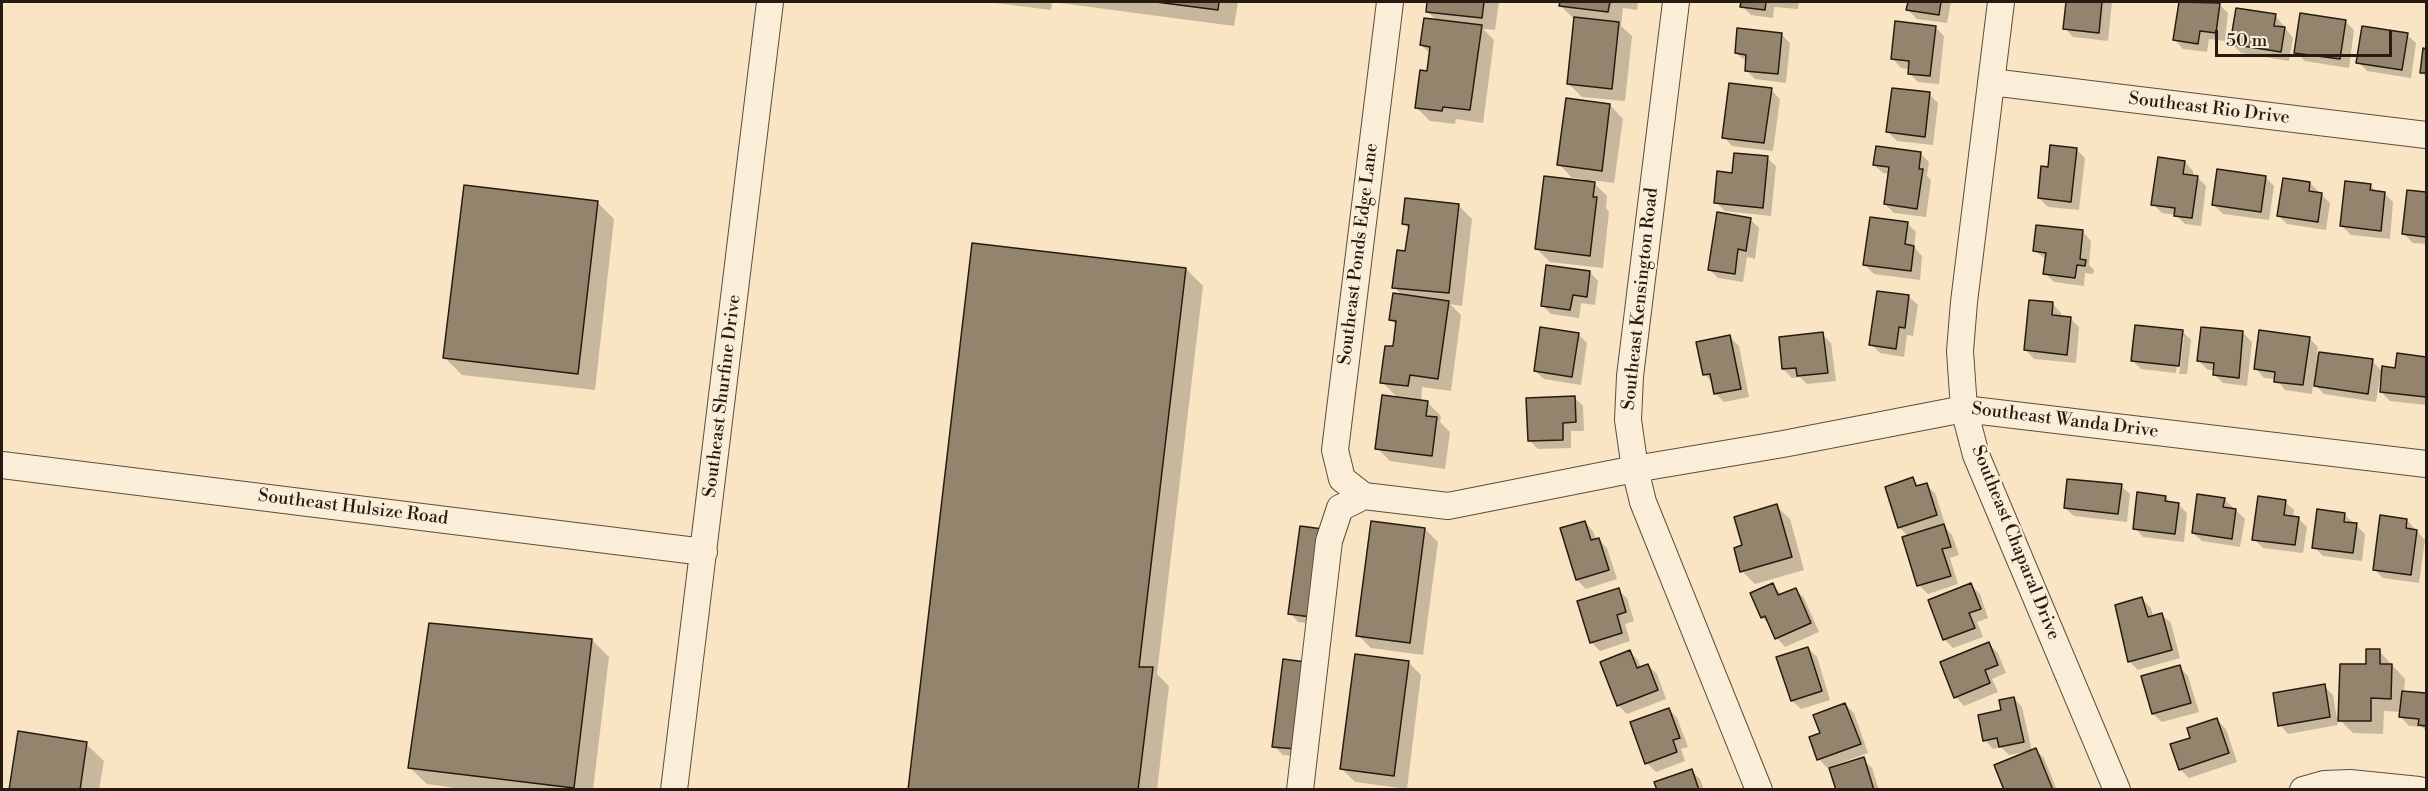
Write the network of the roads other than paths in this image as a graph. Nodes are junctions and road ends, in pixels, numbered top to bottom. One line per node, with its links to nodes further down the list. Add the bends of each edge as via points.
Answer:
1 (770, 2): 12 (street, Southeast Shurfine Drive)
2 (1390, 2): 11 (street, Southeast Ponds Edge Lane, via 1335,450 1342,478)
3 (1676, 2): 10 (street, Southeast Kensington Road, via 1630,376 1628,420)
4 (2001, 2): 5 (street, Southeast Chaparal Drive)
5 (1991, 82): 6 (street, Southeast Rio Drive); 7 (street, Southeast Chaparal Drive, via 1964,302 1960,351)
6 (2427, 135)
7 (1964, 409): 8 (street, Southeast Wanda Drive); 10 (street, Southeast Wanda Drive); 16 (street, Southeast Chaparal Drive, via 1976,455)
8 (2427, 464)
9 (2, 465): 12 (street, Southeast Hulsize Road)
10 (1635, 469): 11 (street, via 1448,506); 15 (street, Southeast Kensington Road, via 1643,502)
11 (1364, 496): 14 (street, via 1340,508 1329,541)
12 (704, 552): 13 (street, Southeast Shurfine Drive)
13 (674, 789)
14 (1300, 789)
15 (1759, 789)
16 (2117, 789)
17 (2303, 789): 18 (street, via 2350,783)
18 (2419, 789)

